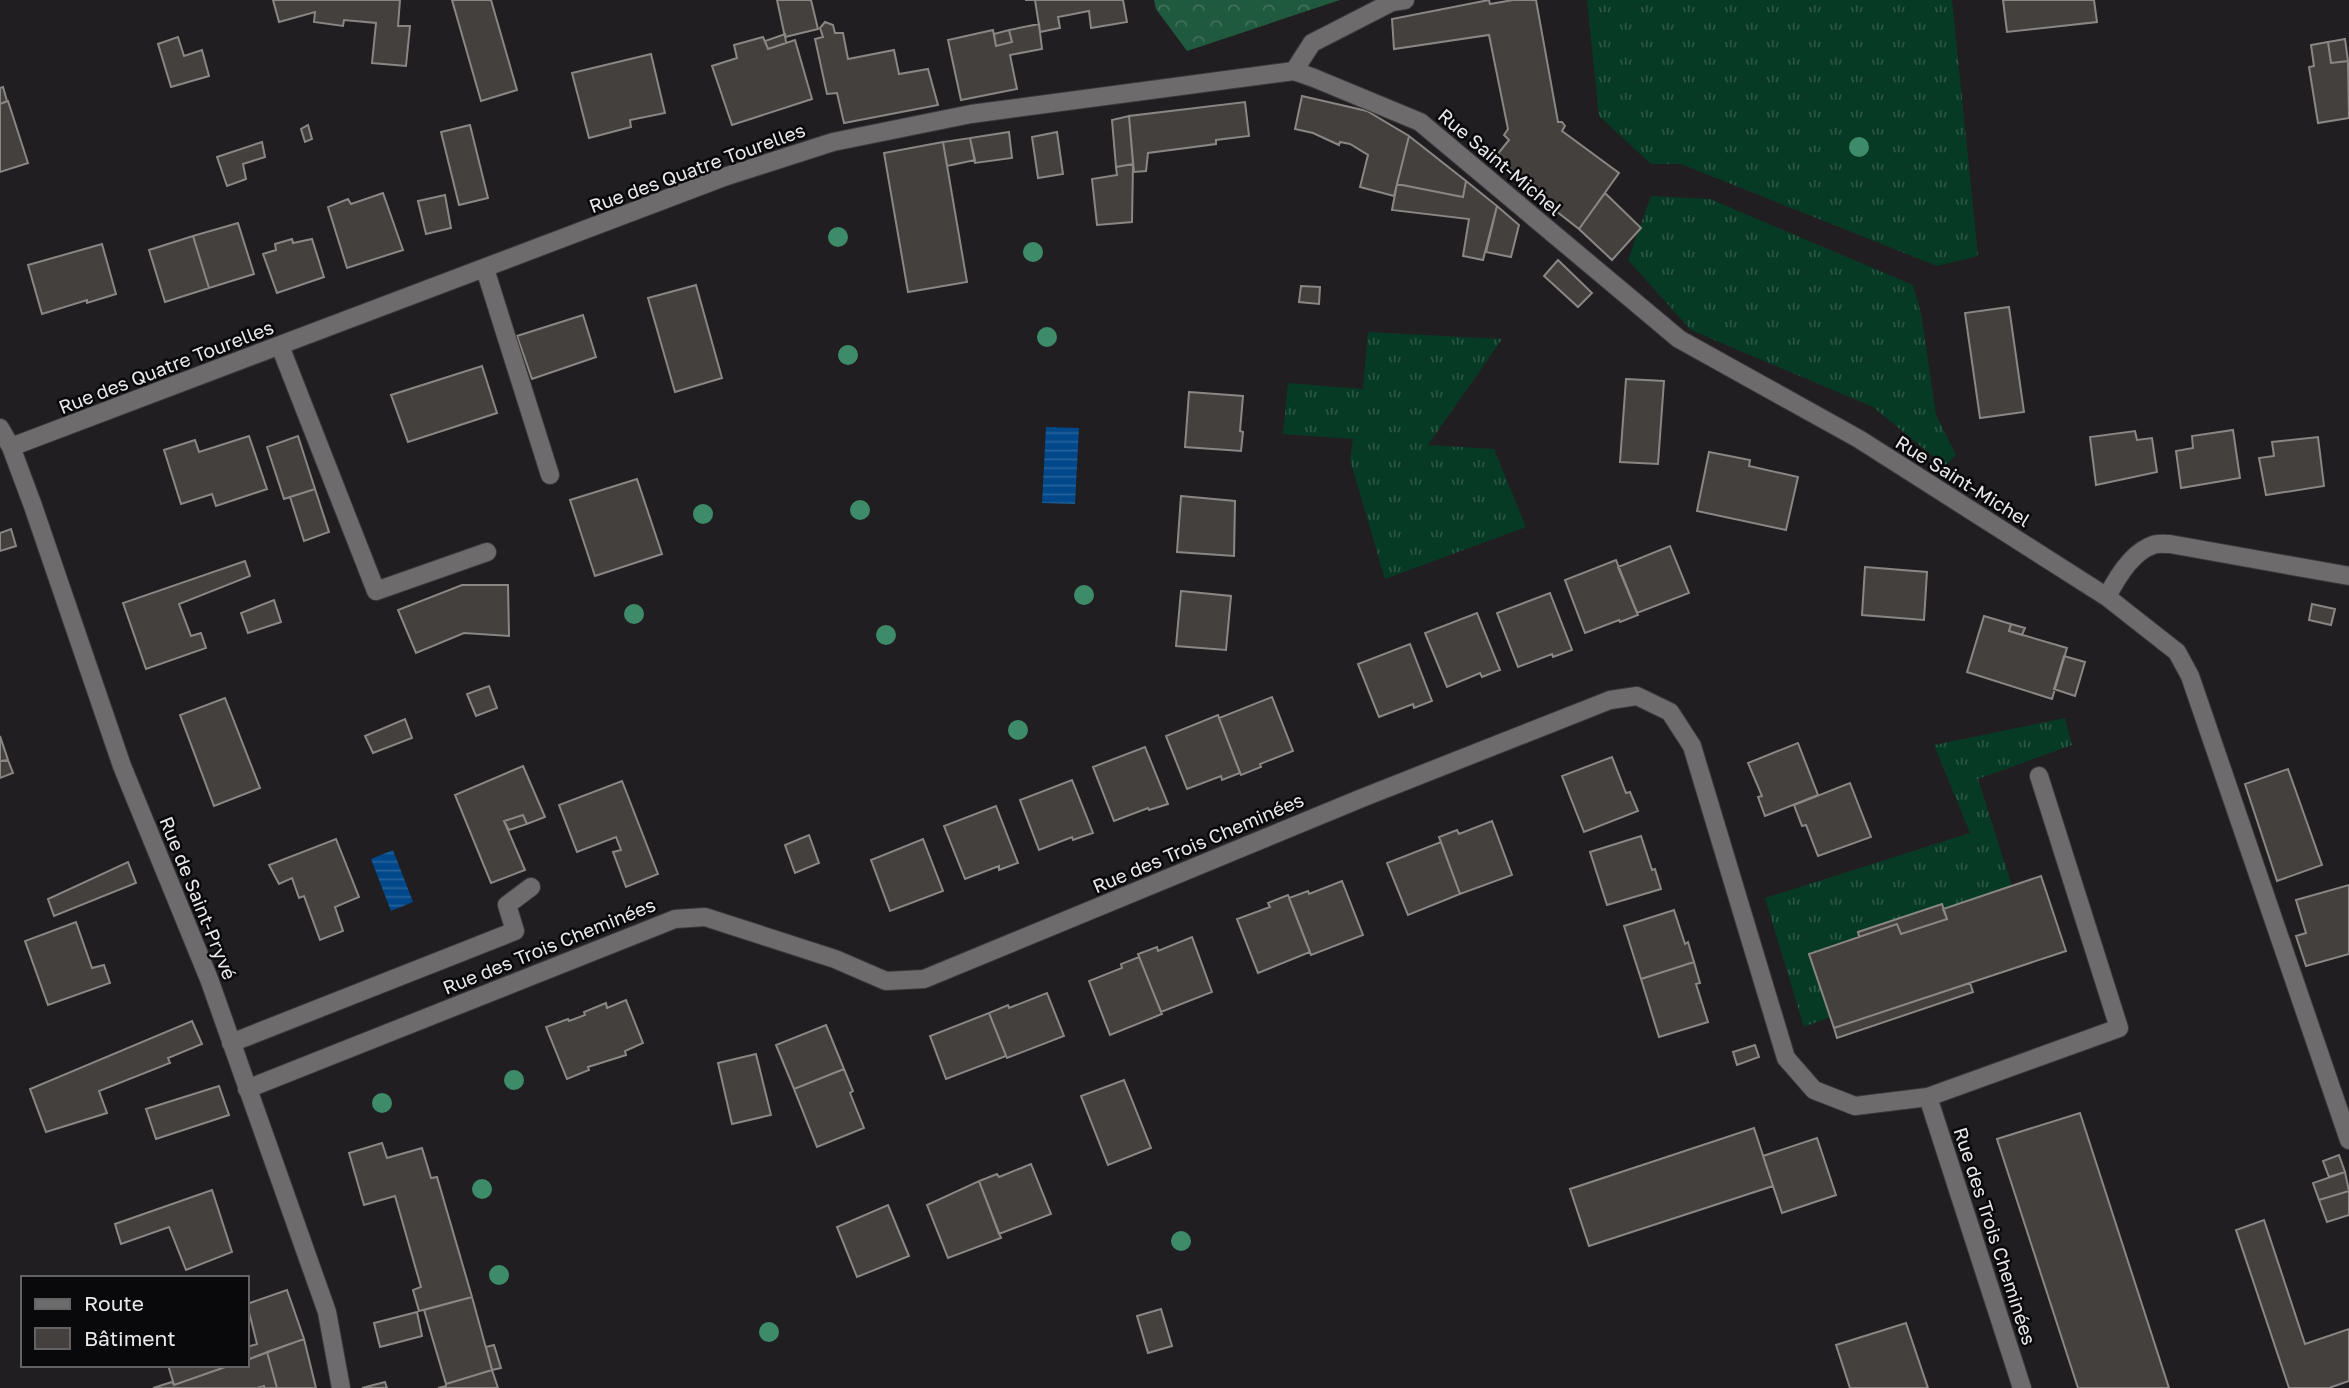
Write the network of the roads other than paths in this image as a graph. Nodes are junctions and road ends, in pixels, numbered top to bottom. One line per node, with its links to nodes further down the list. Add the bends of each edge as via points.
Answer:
1 (1405, 0): 2 (street, via 1392,2 1312,43)
2 (1294, 71): 3 (street, Rue des Quatre Tourelles, via 971,114 833,142 724,177); 10 (street, Rue Saint-Michel, via 1420,122 1679,340 1859,439)
3 (485, 269): 4 (street, Rue des Quatre Tourelles); 7 (street)
4 (280, 346): 6 (street, Rue des Quatre Tourelles); 8 (street, via 376,592)
5 (0, 428): 6 (street, Rue de Saint-Pryvé)
6 (11, 447): 13 (street, Rue de Saint-Pryvé, via 122,766)
7 (550, 475)
8 (487, 552)
9 (2349, 576): 10 (street, via 2154,544 2116,578)
10 (2107, 597): 16 (street, Rue Saint-Michel, via 2177,652 2190,676)
11 (2039, 776): 15 (street, Rue des Trois Cheminées, via 2119,1028)
12 (531, 887): 13 (street, via 507,905 514,931)
13 (231, 1042): 14 (street, Rue de Saint-Pryvé)
14 (247, 1088): 15 (street, Rue des Trois Cheminées, via 675,919 705,917 835,959 886,981 924,979 1399,783 1611,700 1637,696 1670,712 1692,746 1786,1058 1814,1090 1855,1106); 17 (street, Rue de Saint-Pryvé, via 327,1312)
15 (1928, 1097): 18 (street, Rue des Trois Cheminées)
16 (2349, 1140)
17 (341, 1388)
18 (2022, 1388)

